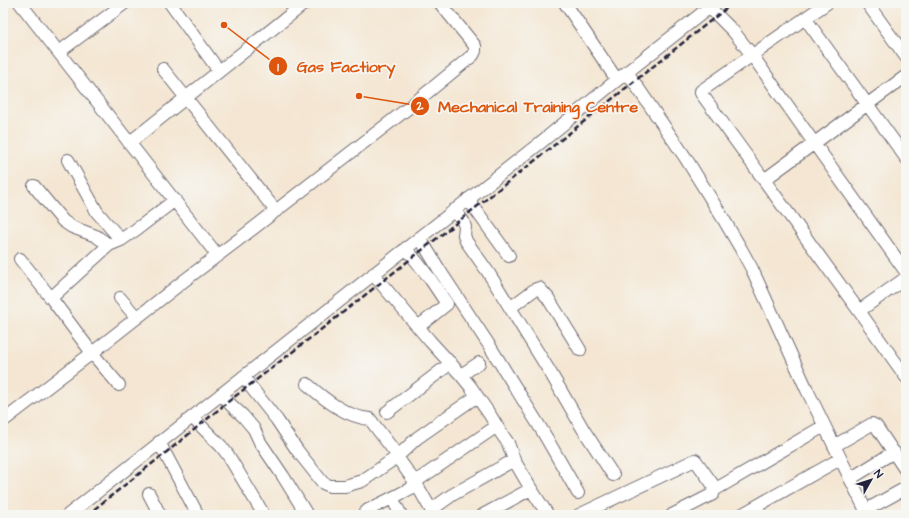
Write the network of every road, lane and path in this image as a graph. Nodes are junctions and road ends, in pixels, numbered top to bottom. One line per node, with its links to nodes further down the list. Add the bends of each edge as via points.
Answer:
1 (20, 3): 11 (street)
2 (126, 3): 11 (street)
3 (170, 3): 15 (street)
4 (305, 3): 15 (street)
5 (440, 3): 29 (street, via 475,46 474,55)
6 (565, 3): 16 (street)
7 (827, 3): 10 (street)
8 (867, 3): 13 (street)
9 (712, 5): 12 (street); 16 (street)
10 (805, 18): 12 (street); 19 (street)
11 (59, 52): 20 (street)
12 (752, 55): 21 (street); 24 (street, via 701,93)
13 (906, 57)
14 (163, 69): 18 (street)
15 (219, 71): 18 (street)
16 (622, 76): 26 (street); 63 (street, via 685,157 732,232 752,269)
17 (906, 76): 19 (street)
18 (186, 98): 20 (street); 29 (street)
19 (867, 104): 21 (street); 22 (street)
20 (129, 143): 27 (street)
21 (814, 143): 24 (street); 37 (street)
22 (906, 158)
23 (68, 160): 31 (street, via 97,212)
24 (764, 180): 45 (street)
25 (34, 186): 32 (street, via 63,221)
26 (468, 199): 28 (street); 35 (street)
27 (175, 200): 31 (street); 34 (street)
28 (454, 210): 30 (street); 44 (street, via 463,221 466,241)
29 (276, 211): 34 (street)
30 (419, 238): 33 (street); 40 (street)
31 (121, 240): 32 (street)
32 (109, 245): 41 (street)
33 (406, 248): 38 (street); 43 (street)
34 (218, 256): 46 (street)
35 (509, 256)
36 (20, 259): 41 (street)
37 (906, 272)
38 (373, 274): 47 (street); 53 (street)
39 (906, 278): 45 (street)
40 (457, 297): 43 (street); 77 (street, via 489,345)
41 (51, 298): 49 (street)
42 (120, 298): 46 (street)
43 (447, 304): 47 (street)
44 (510, 308): 48 (street, via 539,288); 71 (street)
45 (859, 311): 54 (street)
46 (136, 318): 49 (street)
47 (418, 327): 51 (street)
48 (580, 350)
49 (92, 353): 56 (street); 61 (street)
50 (479, 363): 52 (street)
51 (451, 364): 52 (street); 59 (street)
52 (461, 375): 58 (street)
53 (244, 376): 57 (street); 67 (street, via 323,483 330,486 345,486 362,481)
54 (906, 377)
55 (307, 384): 67 (street, via 330,403 364,419 370,419)
56 (119, 385)
57 (221, 394): 60 (street); 86 (street, via 254,429)
58 (477, 396): 62 (street); 67 (street, via 417,438)
59 (388, 412)
60 (192, 416): 64 (street); 85 (street, via 228,455)
61 (3, 421)
62 (497, 426): 69 (street, via 508,443); 73 (street)
63 (824, 426): 65 (street); 76 (street)
64 (159, 442): 82 (street); 84 (street)
65 (834, 446): 66 (street, via 872,424); 68 (street)
66 (894, 452): 70 (street); 72 (street)
67 (397, 457): 73 (street)
68 (840, 459): 72 (street); 93 (street)
69 (514, 460): 75 (street); 80 (street, via 452,495)
70 (906, 470)
71 (613, 475)
72 (850, 479): 81 (street)
73 (416, 483): 79 (street); 80 (street)
74 (906, 488): 81 (street)
75 (531, 489): 89 (street); 90 (street)
76 (716, 489): 91 (street, via 694,460); 92 (street, via 713,494)
77 (578, 493)
78 (149, 494): 83 (street)
79 (392, 498): 87 (street, via 368,510); 88 (street)
80 (433, 512)
81 (867, 512)
82 (68, 515)
83 (160, 515)
84 (198, 515)
85 (264, 515)
86 (307, 515)
87 (366, 515)
88 (401, 515)
89 (483, 515)
90 (548, 515)
91 (579, 515)
92 (672, 515)
93 (741, 515)

